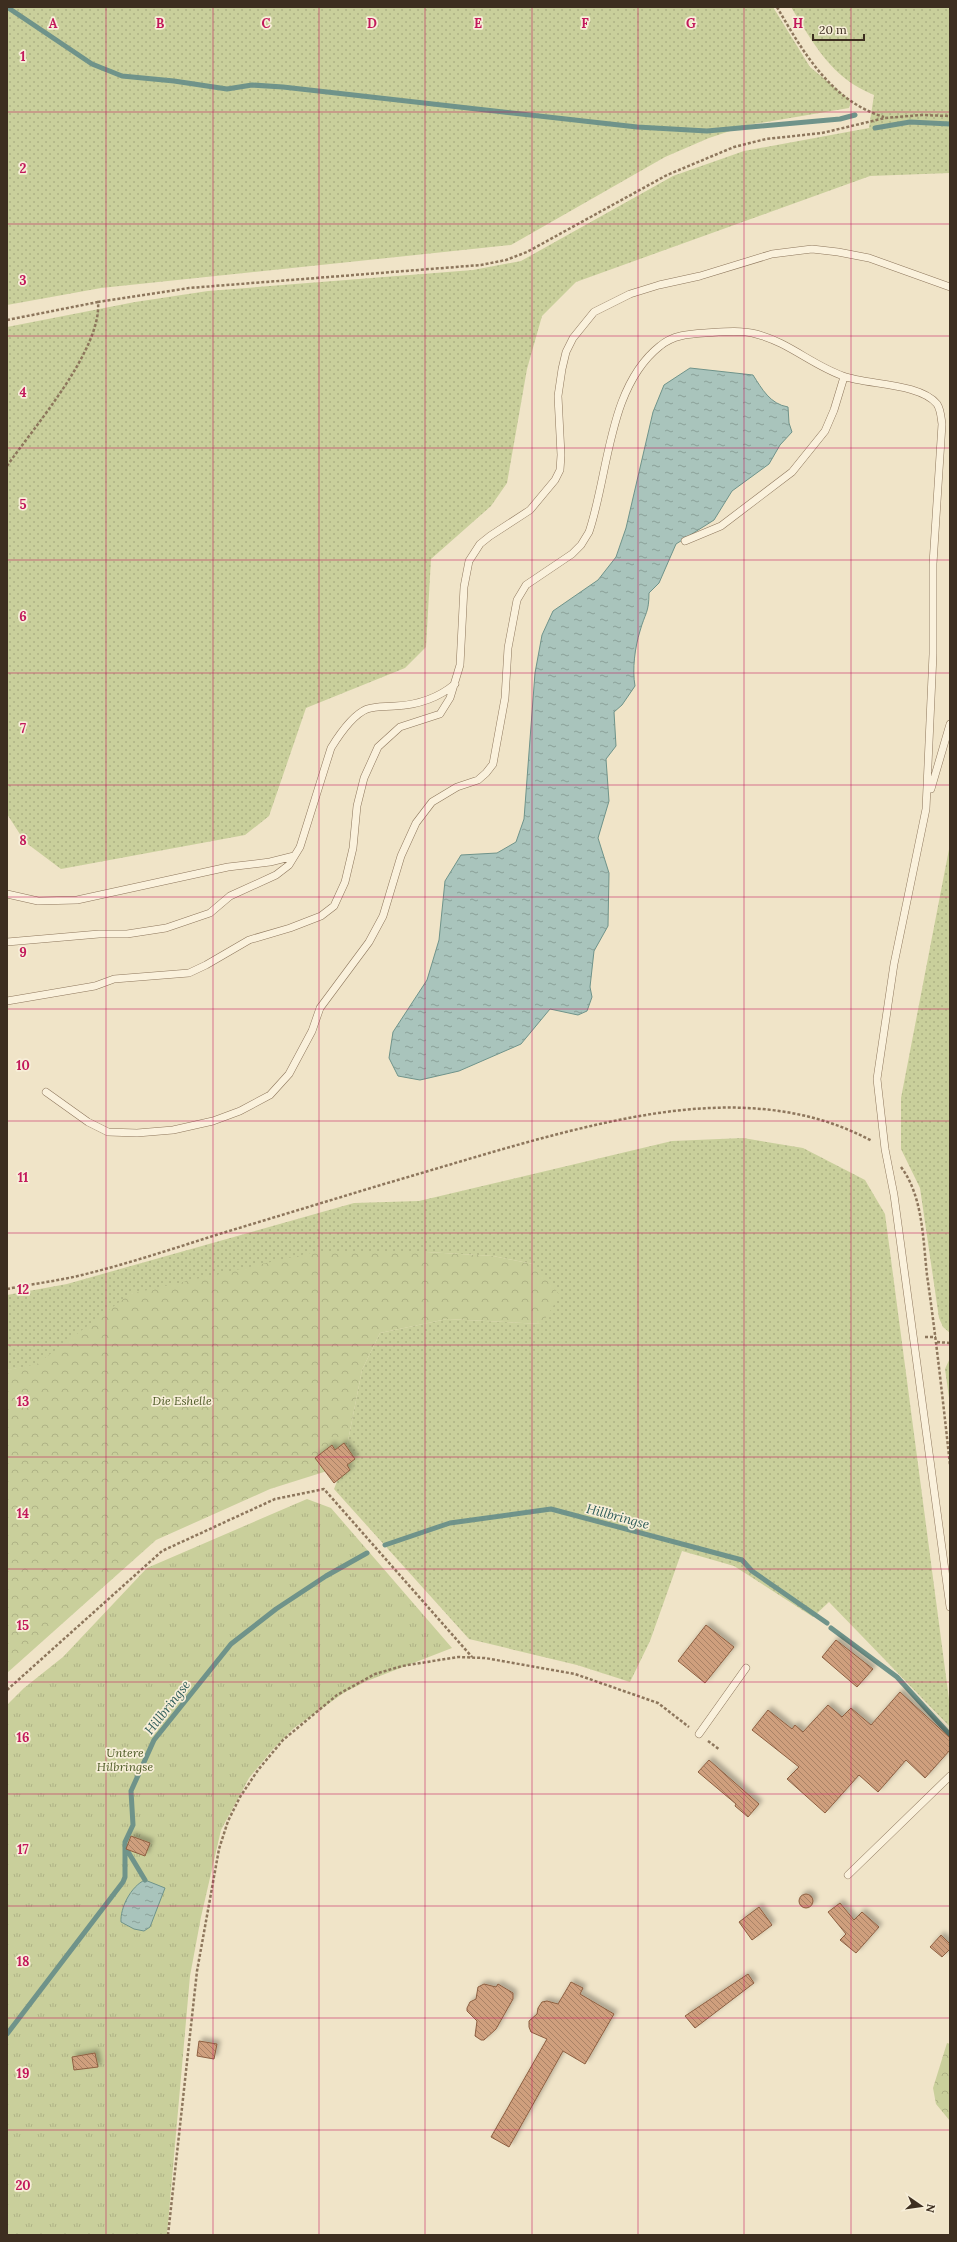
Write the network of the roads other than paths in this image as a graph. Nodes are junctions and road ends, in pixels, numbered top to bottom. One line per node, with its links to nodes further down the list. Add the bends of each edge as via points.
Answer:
1 (950, 287): 4 (lane, via 869,258 812,249 772,254 700,276 660,284 630,294 594,312 573,338 562,369 558,396 561,455 560,470 555,480 530,510 480,544 468,561 460,665)
2 (844, 377): 3 (lane, via 825,431 792,472 721,526); 6 (lane, via 911,389 936,404 941,413); 11 (lane, via 819,366 783,344 745,332 682,334 660,346 639,369 626,391 620,409 589,532 572,554 526,585 517,600 508,648 505,698 493,764 478,780 457,787 432,802 416,823 401,856 383,916 369,942 320,1008 312,1031 289,1074 270,1095 240,1111 213,1121 173,1130 137,1133 108,1132 88,1122)
3 (685, 541)
4 (456, 682): 7 (lane, via 438,696 424,702 379,706 366,710 346,727 331,748 300,847); 10 (lane, via 440,714 400,727 378,747 364,778 357,806 353,848 345,882 334,906 321,916 249,940 189,973 114,979 95,986 50,992 26,1000)
5 (950, 724): 6 (lane)
6 (926, 809): 12 (lane, via 894,964 877,1079)
7 (294, 856): 8 (lane, via 228,867 78,900 38,901); 9 (lane, via 276,875 230,896 210,913 166,928 128,934)
8 (7, 894)
9 (7, 942)
10 (7, 1001)
11 (46, 1092)
12 (950, 1607)
13 (746, 1668): 14 (lane)
14 (699, 1734)
15 (950, 1776): 16 (lane)
16 (848, 1875)

